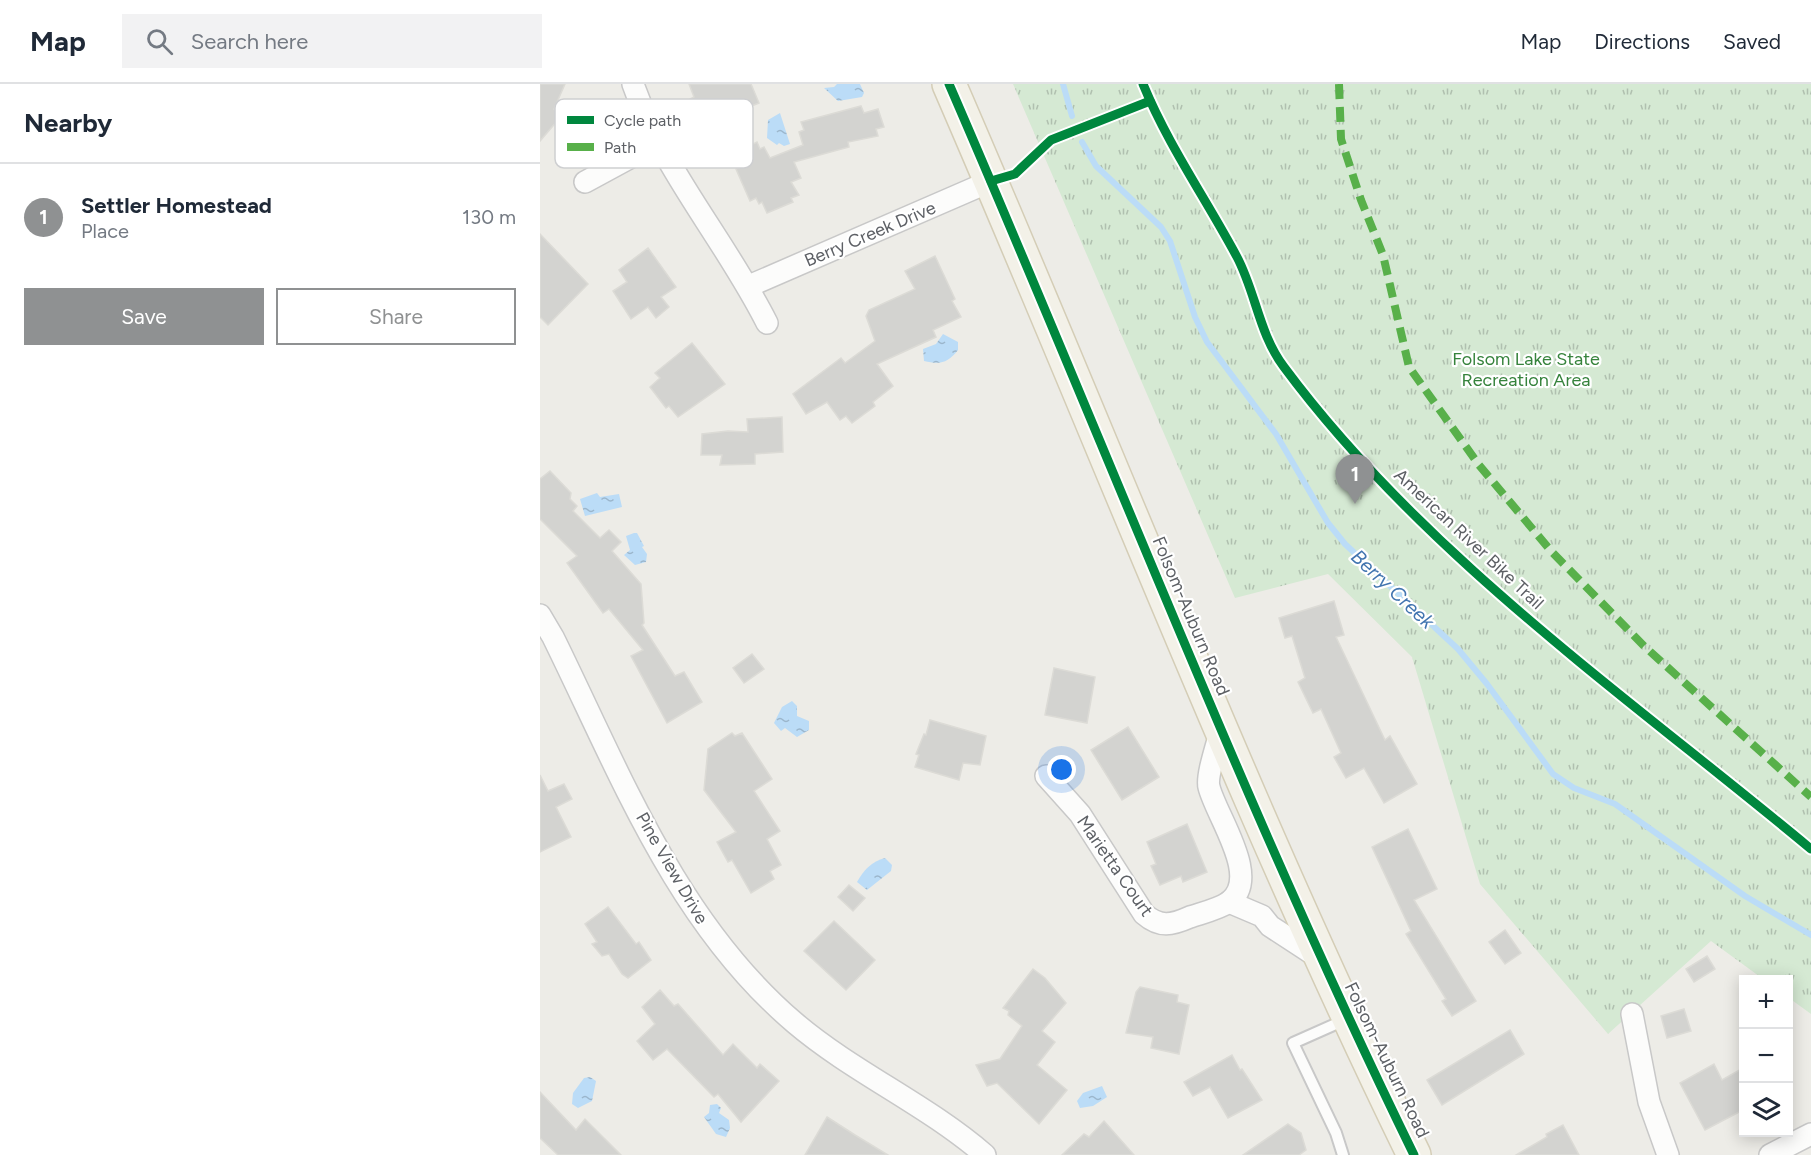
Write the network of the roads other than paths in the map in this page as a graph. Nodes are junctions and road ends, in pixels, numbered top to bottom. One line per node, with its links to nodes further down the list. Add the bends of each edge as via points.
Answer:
1 (633, 84): 3 (street)
2 (949, 84): 6 (main road, Folsom-Auburn Road)
3 (639, 99)
4 (611, 168): 7 (street)
5 (673, 168): 8 (street)
6 (992, 181): 8 (street, Berry Creek Drive); 11 (main road, Folsom-Auburn Road)
7 (585, 182)
8 (749, 286): 9 (street)
9 (767, 323)
10 (540, 615): 18 (street, Pine View Drive, via 661,856 714,938 795,1023)
11 (1221, 729): 13 (street, via 1208,785 1242,875); 14 (main road, Folsom-Auburn Road)
12 (1046, 776): 13 (street, Marietta Court, via 1080,814 1152,921 1174,924)
13 (1229, 902): 14 (street, via 1262,916 1270,926)
14 (1321, 959): 16 (main road, Folsom-Auburn Road)
15 (1632, 1014): 21 (street, via 1649,1102)
16 (1347, 1019): 19 (lane, via 1293,1042 1336,1133); 20 (main road, Folsom-Auburn Road)
17 (1811, 1134): 22 (street)
18 (985, 1155)
19 (1342, 1155)
20 (1414, 1155)
21 (1668, 1155)
22 (1770, 1155)

